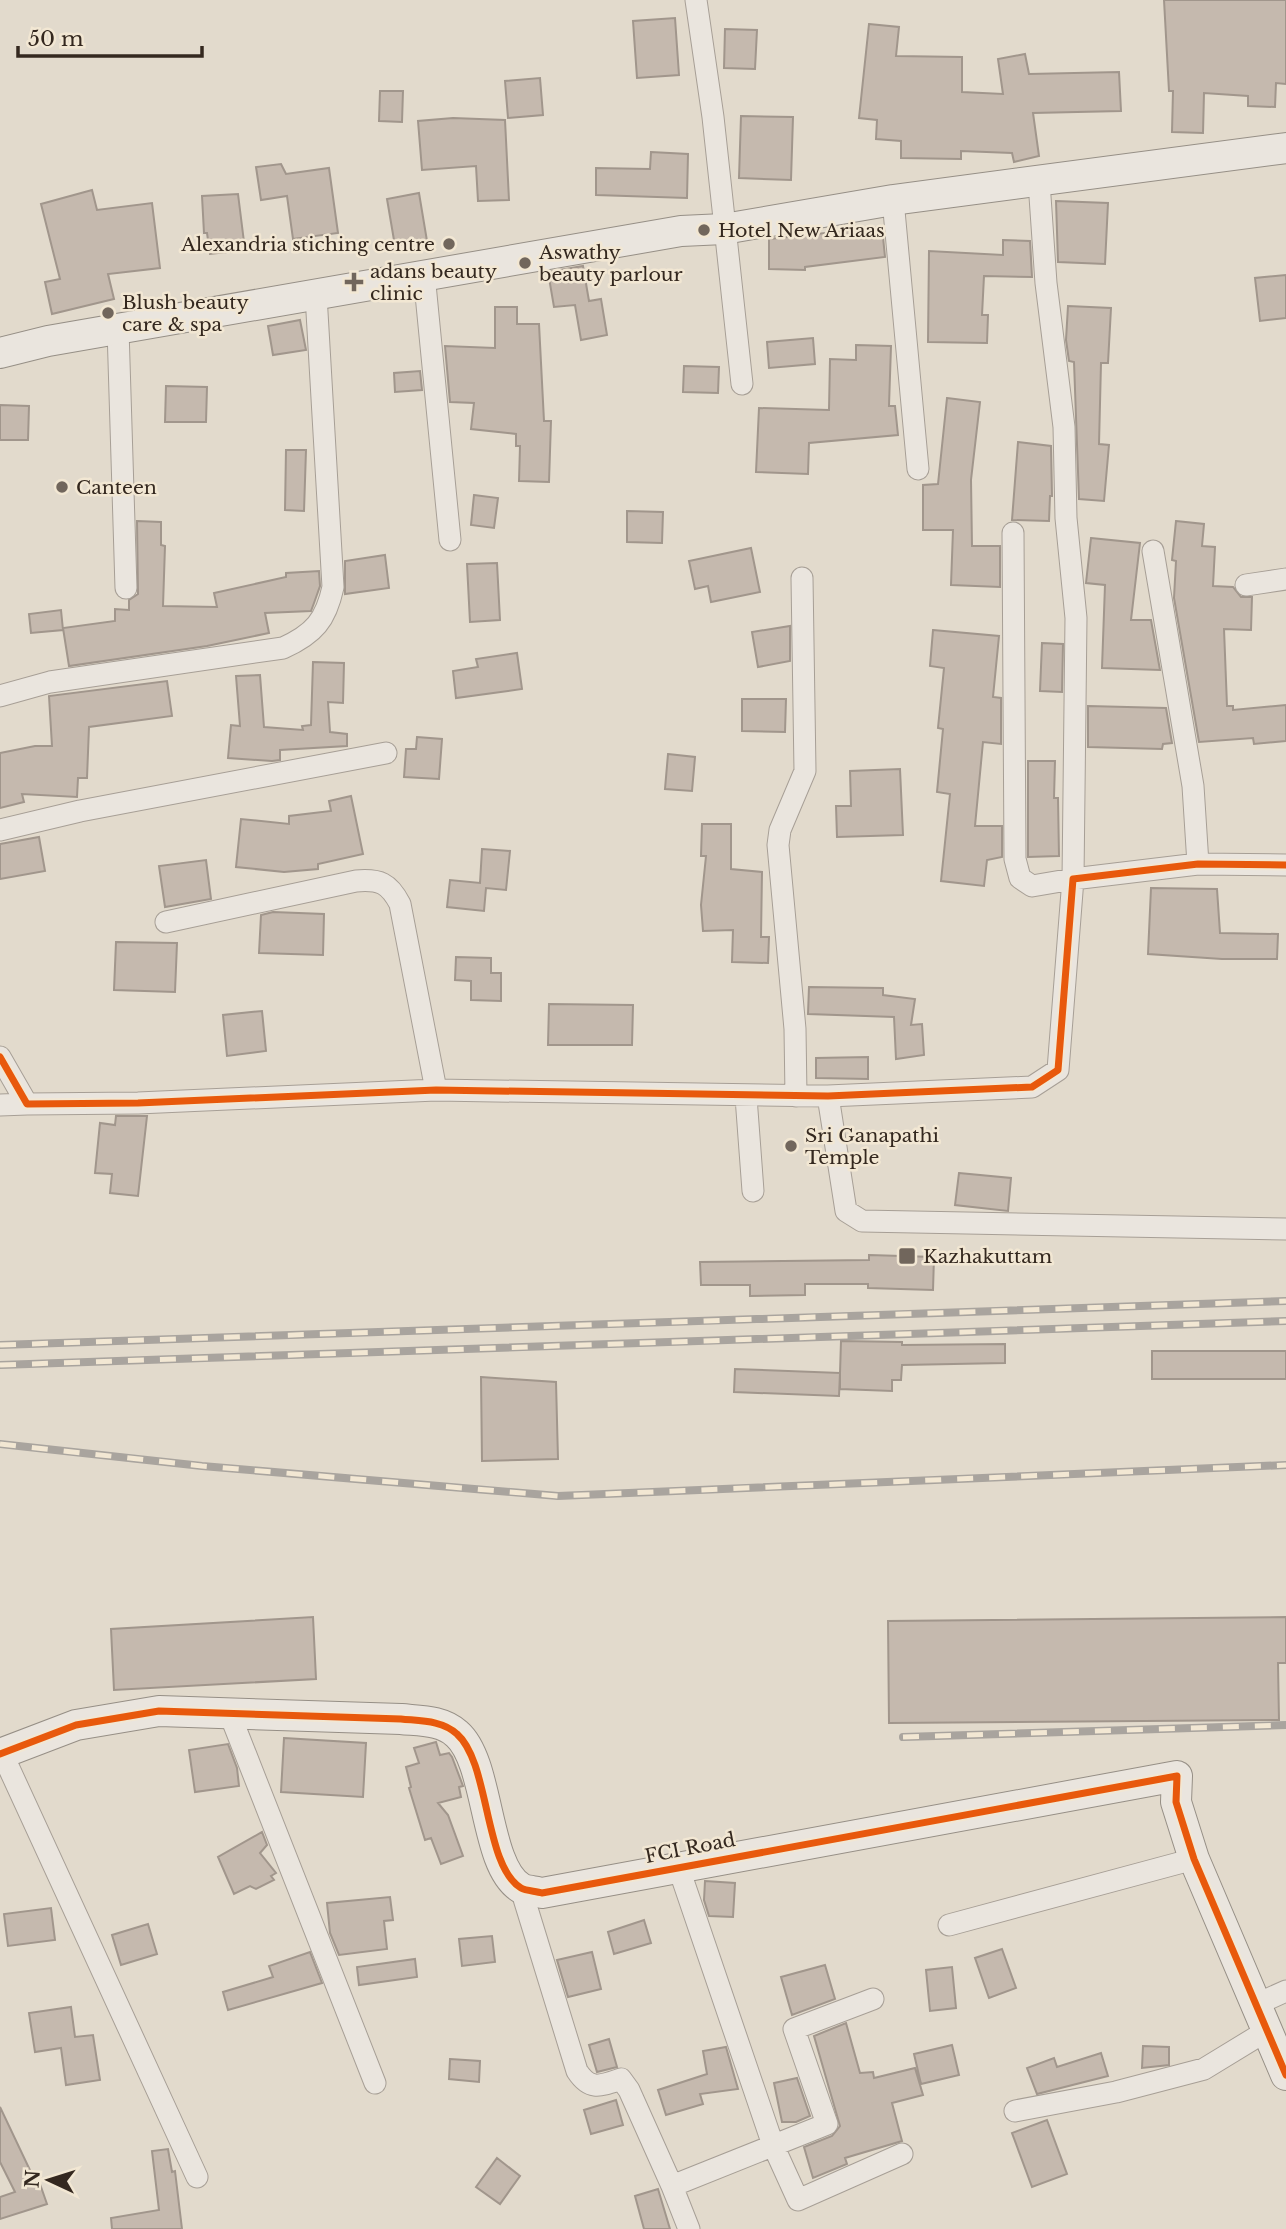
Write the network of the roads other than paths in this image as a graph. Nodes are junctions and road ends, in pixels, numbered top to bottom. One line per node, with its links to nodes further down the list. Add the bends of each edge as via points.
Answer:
1 (696, 0): 5 (street)
2 (1286, 148): 3 (street)
3 (1039, 182): 4 (street); 24 (street, via 1064,427 1066,518 1076,618)
4 (893, 200): 5 (street); 11 (street)
5 (724, 229): 6 (street, via 681,231); 10 (street)
6 (424, 274): 7 (street); 13 (street)
7 (316, 295): 8 (street); 19 (street, via 334,587 328,612 301,640 283,648 50,682)
8 (118, 329): 9 (street); 18 (street)
9 (0, 353)
10 (742, 384)
11 (918, 469)
12 (1013, 533): 24 (street, via 1016,870 1024,883 1032,886)
13 (450, 540)
14 (1153, 551): 22 (street, via 1193,786)
15 (802, 578): 28 (street, via 806,771 778,845 795,1029)
16 (1286, 579): 17 (street)
17 (1246, 586)
18 (126, 588)
19 (0, 696)
20 (386, 753): 21 (street)
21 (0, 830)
22 (1198, 864): 23 (street); 24 (street)
23 (1286, 865)
24 (1073, 879): 29 (street, via 1058,1070 1032,1087)
25 (166, 922): 27 (street, via 356,881 383,882 400,904)
26 (0, 1057): 31 (street)
27 (436, 1090): 30 (street); 31 (street)
28 (796, 1096): 29 (street); 30 (street)
29 (828, 1096): 34 (street, via 846,1211 862,1221)
30 (746, 1097): 33 (street)
31 (27, 1104): 32 (street)
32 (0, 1105)
33 (753, 1191)
34 (1286, 1230)
35 (229, 1712): 36 (street, via 159,1711 76,1725); 39 (street, via 401,1718 439,1723 459,1735 476,1768 498,1853); 45 (street)
36 (1, 1754): 49 (street)
37 (1194, 1859): 38 (street, FCI Road, via 1175,1802 1177,1776); 40 (street); 43 (street, FCI Road)
38 (678, 1866): 39 (street, FCI Road, via 542,1893); 47 (street)
39 (521, 1889): 50 (street, via 577,2071 585,2084 596,2088 621,2079)
40 (949, 1925)
41 (1286, 1991): 43 (street)
42 (873, 1999): 47 (street, via 794,2029 827,2124)
43 (1263, 2017): 44 (street, FCI Road); 46 (street, via 1204,2068 1116,2092)
44 (1286, 2075)
45 (375, 2083)
46 (1015, 2111)
47 (773, 2145): 48 (street, via 798,2200); 50 (street)
48 (902, 2154)
49 (197, 2177)
50 (672, 2186): 51 (street)
51 (689, 2229)

